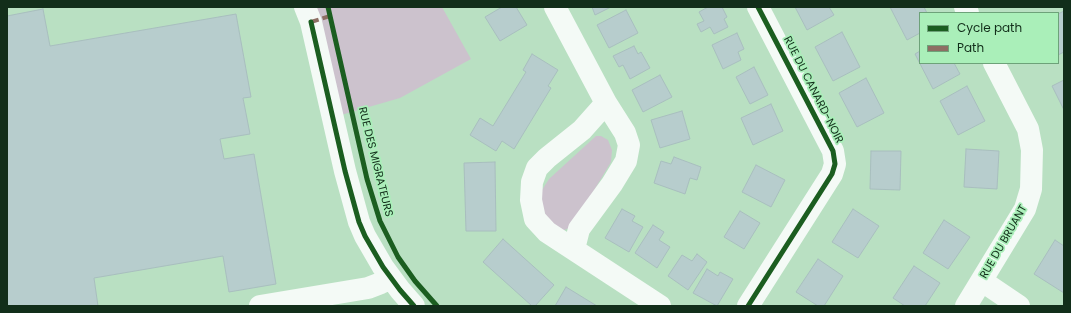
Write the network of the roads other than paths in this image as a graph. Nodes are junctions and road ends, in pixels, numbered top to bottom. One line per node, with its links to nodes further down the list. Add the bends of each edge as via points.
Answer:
1 (555, 7): 5 (street)
2 (758, 7): 13 (street, RUE DU CANARD-NOIR, via 833,151 834,164 832,174)
3 (308, 14): 7 (street, via 358,217)
4 (995, 64): 8 (street, RUE DU BRUANT, via 1028,129 1032,150 1031,189 1025,209)
5 (606, 103): 6 (street, via 625,133 628,145 626,161 579,229); 6 (street, via 582,130 537,168 532,182 531,200 536,219 547,232)
6 (574, 249): 12 (street)
7 (386, 281): 9 (street, via 368,288); 10 (street); 11 (street)
8 (982, 281): 14 (street, RUE DU BRUANT); 15 (street)
9 (260, 306)
10 (393, 306)
11 (414, 306)
12 (660, 306)
13 (748, 306)
14 (966, 306)
15 (1019, 306)

